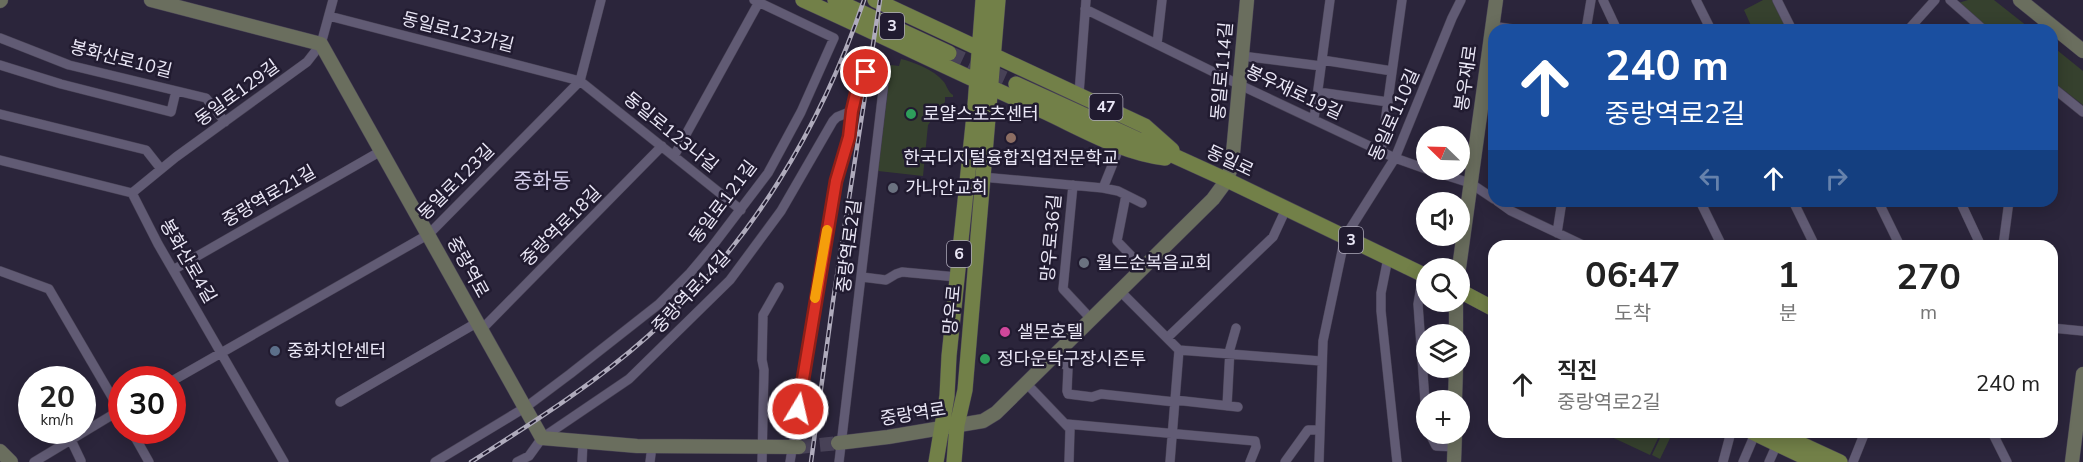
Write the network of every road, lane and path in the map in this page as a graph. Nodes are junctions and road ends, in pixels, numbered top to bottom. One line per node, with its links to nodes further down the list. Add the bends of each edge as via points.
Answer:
1 (151, 0): 36 (street)
2 (333, 0): 24 (street, 동일로129길)
3 (601, 0): 48 (street)
4 (803, 0): 43 (main road)
5 (835, 0): 43 (main road, 3)
6 (875, 0): 34 (main road)
7 (983, 0): 38 (main road, 망우로 / 6)
8 (998, 0): 40 (main road)
9 (1162, 0): 37 (street)
10 (1247, 0): 42 (street, 동일로114길)
11 (1330, 0): 44 (street)
12 (1402, 0): 47 (street)
13 (1461, 0): 67 (street, 동일로110길)
14 (1496, 0): 25 (street, 봉우재로)
15 (1591, 0): 26 (street)
16 (1603, 0): 27 (street)
17 (1696, 0): 28 (street)
18 (1777, 0): 29 (street)
19 (1935, 0): 30 (street)
20 (1950, 0): 31 (street)
21 (2020, 0): 32 (street)
22 (757, 1): 66 (street); 90 (street, 동일로121길, via 834,38 801,112 768,173)
23 (1086, 5): 37 (street, 봉우재로19길); 55 (street)
24 (329, 16): 36 (street, 동일로129길); 48 (street, 동일로123가길)
25 (1492, 24)
26 (1587, 24)
27 (1614, 24)
28 (1708, 24)
29 (1789, 24)
30 (1913, 24)
31 (1977, 24)
32 (2050, 24)
33 (2058, 31): 39 (street)
34 (954, 37): 38 (main road); 43 (main road, via 959,46 956,57 950,64)
35 (0, 38): 52 (street, 봉화산로10길, via 69,65)
36 (321, 44): 61 (street, 동일로129길, via 308,62); 64 (street, 중랑역로)
37 (1156, 44): 50 (street, 봉우재로19길)
38 (979, 48): 40 (main road, 47); 49 (main road, 망우로 / 6)
39 (2083, 51)
40 (993, 54): 46 (main road, 47); 49 (main road)
41 (1488, 55): 75 (street, 봉우재로)
42 (1242, 56): 44 (street); 50 (street, 동일로114길)
43 (946, 59): 49 (main road)
44 (1322, 63): 47 (street); 53 (street)
45 (0, 64): 52 (street, via 171,112)
46 (1019, 67): 51 (main road, via 1007,82 1007,92); 55 (main road, 47)
47 (1392, 71): 56 (street)
48 (580, 81): 62 (street, 동일로123나길); 92 (street, 동일로123길)
49 (983, 85): 51 (main road); 72 (main road, 망우로 / 6); 107 (main road, 망우로 / 6)
50 (1240, 85): 60 (street, 봉우재로19길); 73 (street, 동일로114길)
51 (1013, 90): 63 (main road); 69 (main road, 동일로 / 3)
52 (176, 91): 61 (street, 봉화산로10길, via 206,98)
53 (1318, 92): 56 (street); 60 (street)
54 (2058, 92): 58 (street)
55 (1079, 94): 69 (main road, 47, via 1145,126)
56 (1388, 102): 65 (street)
57 (852, 111): 106 (street, 중랑역로2길, via 861,75 866,72 881,76 884,82); 139 (street, 중랑역로14길, via 833,121 781,211 730,280 629,379); 152 (street, via 832,203)
58 (2083, 112)
59 (0, 114): 71 (street, via 146,150)
60 (1314, 119): 65 (street, 봉우재로19길)
61 (225, 122): 71 (street, 동일로129길)
62 (662, 146): 66 (street, 동일로123나길); 114 (street, 중랑역로18길)
63 (1120, 146): 69 (main road, via 1150,156); 77 (street)
64 (381, 151): 92 (street, 중랑역로); 103 (street, 중랑역로21길)
65 (1381, 151): 67 (street, 봉우재로19길)
66 (674, 156): 90 (street, 동일로123나길)
67 (1395, 158): 70 (street, 봉우재로19길); 93 (street, 동일로110길)
68 (0, 160): 78 (street)
69 (1183, 160): 73 (main road, 동일로 / 3)
70 (1416, 165)
71 (161, 169): 78 (street, 동일로129길)
72 (982, 177): 76 (street); 135 (main road, 망우로 / 6, via 964,398)
73 (1227, 180): 89 (main road, 동일로 / 3); 102 (street)
74 (1461, 180): 75 (street, 봉우재로19길)
75 (1470, 183): 80 (street, 봉우재로19길); 101 (street, 봉우재로)
76 (1073, 185): 77 (street); 113 (street, 망우로36길, via 1064,288)
77 (1103, 188): 79 (street)
78 (132, 193): 103 (street, 봉화산로4길)
79 (1126, 195): 81 (street); 102 (street, via 1117,242)
80 (1488, 195)
81 (1142, 203)
82 (1506, 207): 91 (street, 봉우재로19길)
83 (1561, 207): 91 (street)
84 (1704, 207): 95 (street)
85 (1796, 207): 96 (street)
86 (1881, 207): 97 (street)
87 (1963, 207): 98 (street)
88 (2008, 207): 99 (street)
89 (1286, 209): 93 (main road, 동일로 / 3); 118 (street, via 1273,237)
90 (741, 210): 132 (street, 동일로121길, via 659,304)
91 (1557, 233): 94 (street, 봉우재로19길)
92 (429, 234): 114 (street, 중랑역로); 120 (street, 동일로123길)
93 (1345, 237): 100 (main road, 동일로 / 3); 123 (street)
94 (1572, 240)
95 (1719, 240)
96 (1812, 240)
97 (1897, 240)
98 (1978, 240)
99 (2004, 240)
100 (1388, 258): 105 (main road, 동일로 / 3); 174 (street, via 1381,311)
101 (1460, 258)
102 (1143, 268): 109 (street)
103 (173, 270): 120 (street, 봉화산로4길)
104 (0, 271): 127 (street, via 49,289)
105 (1416, 271)
106 (862, 277): 107 (street, 망우로, via 886,280 902,272); 146 (street, 중랑역로2길)
107 (957, 277): 136 (main road, 망우로 / 6)
108 (779, 287): 154 (street, via 764,315)
109 (1120, 291): 113 (street); 118 (street)
110 (1470, 296): 111 (main road)
111 (1488, 306)
112 (1419, 312): 128 (street)
113 (1091, 319): 121 (street)
114 (480, 326): 130 (street, 중랑역로18길); 132 (street, 중랑역로)
115 (1236, 327): 122 (street)
116 (2058, 329): 117 (street)
117 (2083, 331)
118 (1167, 338): 119 (street)
119 (1179, 350): 122 (street); 129 (street)
120 (223, 353): 124 (street, 동일로123길); 160 (street, 봉화산로4길)
121 (1056, 354): 126 (street); 129 (street, via 1068,368 1068,394)
122 (1230, 354): 123 (street); 131 (street)
123 (1321, 361): 137 (street)
124 (186, 373)
125 (2083, 374): 183 (street)
126 (1026, 383): 134 (street); 135 (street, via 983,421)
127 (108, 389)
128 (1424, 390)
129 (1175, 401): 131 (street); 138 (street)
130 (340, 402)
131 (1227, 406): 133 (street)
132 (526, 407): 139 (street, 중랑역로); 161 (street, 동일로121길)
133 (1238, 407)
134 (1067, 424): 138 (street); 169 (street, via 1071,433)
135 (957, 425): 136 (street, 중랑역로); 168 (main road, 망우로 / 6)
136 (942, 427): 146 (street, 중랑역로); 167 (main road, 망우로 / 6)
137 (1320, 430): 172 (street, via 1308,430); 173 (street)
138 (1172, 433): 170 (street); 171 (street, via 1255,441)
139 (542, 438): 145 (street); 155 (street)
140 (1729, 438): 176 (street)
141 (1751, 438): 177 (street)
142 (1776, 438): 178 (street); 179 (main road); 180 (main road)
143 (1863, 438): 181 (street)
144 (1995, 438): 182 (street)
145 (583, 442): 151 (street); 163 (street)
146 (840, 442): 166 (street, 중랑역로2길)
147 (64, 444): 158 (street)
148 (73, 444): 156 (street)
149 (139, 444): 159 (street)
150 (1455, 444): 175 (street)
151 (652, 446): 154 (street); 164 (street)
152 (796, 447): 154 (street); 165 (street)
153 (0, 451): 157 (street)
154 (763, 455)
155 (529, 459): 162 (street)
156 (81, 461)
157 (11, 462)
158 (34, 462)
159 (149, 462)
160 (284, 462)
161 (435, 462)
162 (517, 462)
163 (582, 462)
164 (650, 462)
165 (790, 462)
166 (839, 462)
167 (936, 462)
168 (954, 462)
169 (1069, 462)
170 (1170, 462)
171 (1250, 462)
172 (1285, 462)
173 (1319, 462)
174 (1397, 462)
175 (1454, 462)
176 (1723, 462)
177 (1743, 462)
178 (1769, 462)
179 (1815, 462)
180 (1840, 462)
181 (1853, 462)
182 (2007, 462)
183 (2072, 462)

